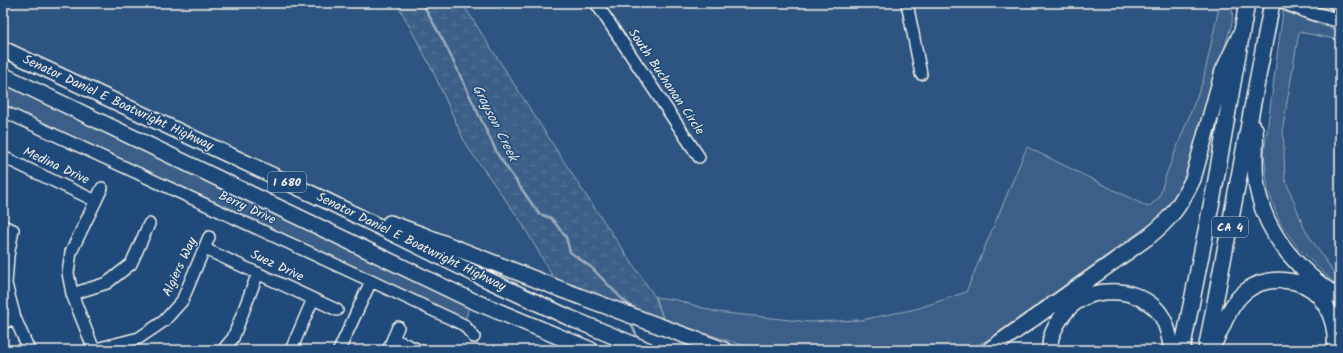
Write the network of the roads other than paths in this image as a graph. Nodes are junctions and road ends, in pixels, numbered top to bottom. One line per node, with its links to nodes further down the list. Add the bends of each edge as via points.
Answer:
1 (596, 3): 16 (street, South Buchanan Circle)
2 (907, 3): 11 (street)
3 (1286, 3): 8 (main road)
4 (1335, 3): 6 (main road)
5 (1246, 4): 9 (highway, CA 4)
6 (1340, 4)
7 (1271, 9): 13 (highway, CA 4)
8 (1340, 21)
9 (1242, 31): 46 (highway, via 1223,71 1193,180 1170,217 1147,238); 49 (highway, CA 4, via 1214,191)
10 (3, 49): 19 (highway, Senator Daniel E Boatwright Highway / I 680)
11 (921, 74)
12 (3, 75): 43 (highway, Senator Daniel E Boatwright Highway / I 680, via 471,300)
13 (1253, 104): 28 (highway, via 1258,189 1268,220 1283,246 1302,268); 50 (highway, CA 4)
14 (3, 111): 25 (street, Berry Drive)
15 (3, 157): 18 (street, Medina Drive)
16 (699, 157)
17 (102, 188): 18 (street)
18 (96, 201): 27 (street, via 71,252 68,273)
19 (327, 201): 44 (highway, Senator Daniel E Boatwright Highway / I 680, via 475,274); 45 (highway)
20 (149, 224): 27 (street, via 132,264 107,283)
21 (3, 226): 26 (street, via 13,230)
22 (209, 237): 23 (street, Algiers Way)
23 (205, 249): 24 (street, Suez Drive); 37 (street, Algiers Way, via 182,301 164,321 140,338)
24 (258, 273): 29 (street, Suez Drive); 38 (street, via 233,338)
25 (371, 281): 34 (street, Berry Drive, via 464,325); 40 (street)
26 (4, 283): 31 (street)
27 (72, 294): 37 (street)
28 (1340, 298)
29 (313, 299): 30 (street, Suez Drive); 39 (street)
30 (337, 310)
31 (15, 318): 32 (street); 36 (street)
32 (3, 323)
33 (398, 327): 35 (street)
34 (474, 337)
35 (393, 339): 41 (street); 42 (street)
36 (29, 350)
37 (93, 350)
38 (223, 350)
39 (290, 350)
40 (339, 350)
41 (388, 350)
42 (419, 350)
43 (590, 350)
44 (647, 350)
45 (724, 350)
46 (989, 350)
47 (1050, 350): 48 (highway, via 1052,334 1063,313 1074,303 1091,294 1110,291 1127,293 1144,300 1157,310 1166,324)
48 (1172, 350)
49 (1182, 350)
50 (1206, 350)
51 (1210, 350): 52 (highway, via 1232,305 1247,290 1272,280 1302,284 1318,295 1328,310 1334,326)
52 (1334, 350)

